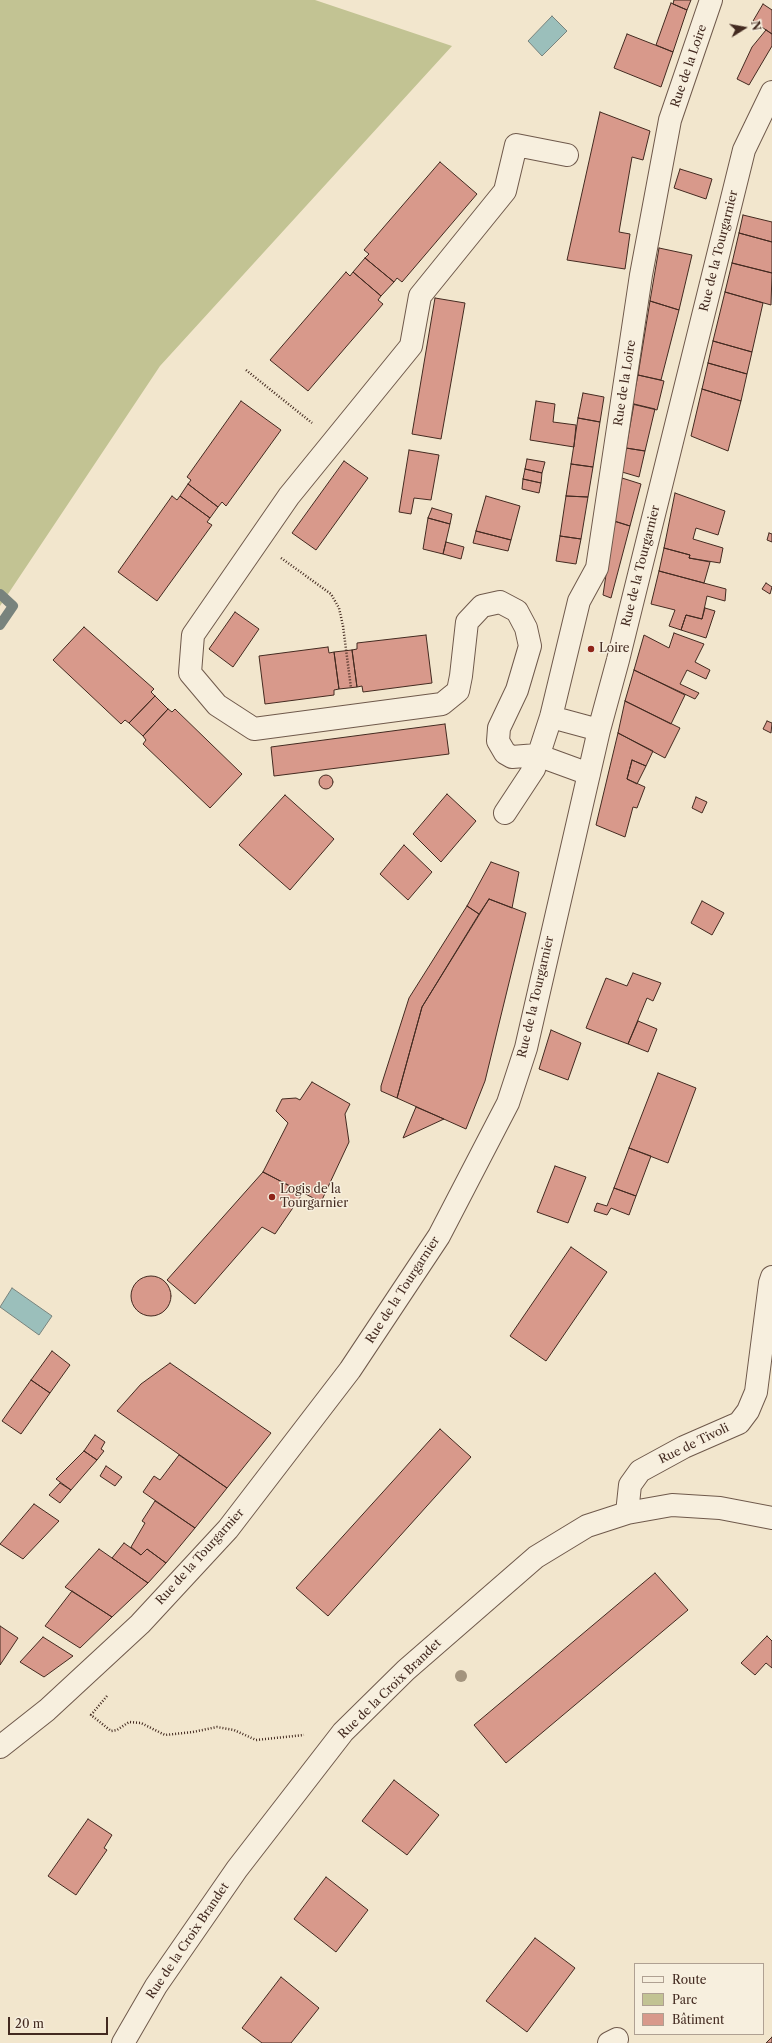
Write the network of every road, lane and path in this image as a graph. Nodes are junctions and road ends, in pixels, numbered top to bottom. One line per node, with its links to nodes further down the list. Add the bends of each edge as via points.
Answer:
1 (712, 0): 8 (street, Rue de la Loire, via 670,120 641,275 597,568 579,601)
2 (772, 92): 9 (street, Rue de la Tourgarnier, via 744,150)
3 (567, 155): 5 (street, via 516,145 505,190 420,296 411,346)
4 (246, 370): 5 (path)
5 (334, 441): 6 (street, via 289,496)
6 (258, 541): 7 (path, via 331,594 339,608); 7 (street, via 193,635 190,673 217,705 254,729)
7 (354, 716): 10 (street, via 442,704 458,691 462,676 467,622 482,606 500,602 517,611 526,628 530,646 517,690 499,728 498,741 505,753 512,757)
8 (551, 717): 9 (street); 10 (street, Rue de la Loire)
9 (599, 730): 11 (street, Rue de la Tourgarnier)
10 (537, 755): 11 (street); 12 (street, Rue de la Loire, via 534,768)
11 (589, 774): 18 (street, Rue de la Tourgarnier, via 526,1048 508,1103 439,1236 350,1370 228,1529 140,1624 47,1710)
12 (505, 813)
13 (772, 1277): 14 (street, Rue de Tivoli, via 756,1392 748,1411 739,1423 684,1447 640,1471 630,1485)
14 (627, 1512): 15 (street, Rue de la Croix Brandet, via 680,1506 720,1508); 17 (street, Rue de la Croix Brandet, via 587,1526 536,1557 406,1670)
15 (772, 1518)
16 (111, 1692): 17 (path, via 91,1715 111,1731 129,1722 141,1723 165,1735 217,1727 234,1730 256,1740)
17 (343, 1732): 19 (street, Rue de la Croix Brandet, via 237,1869 156,1986)
18 (0, 1747)
19 (123, 2043)

